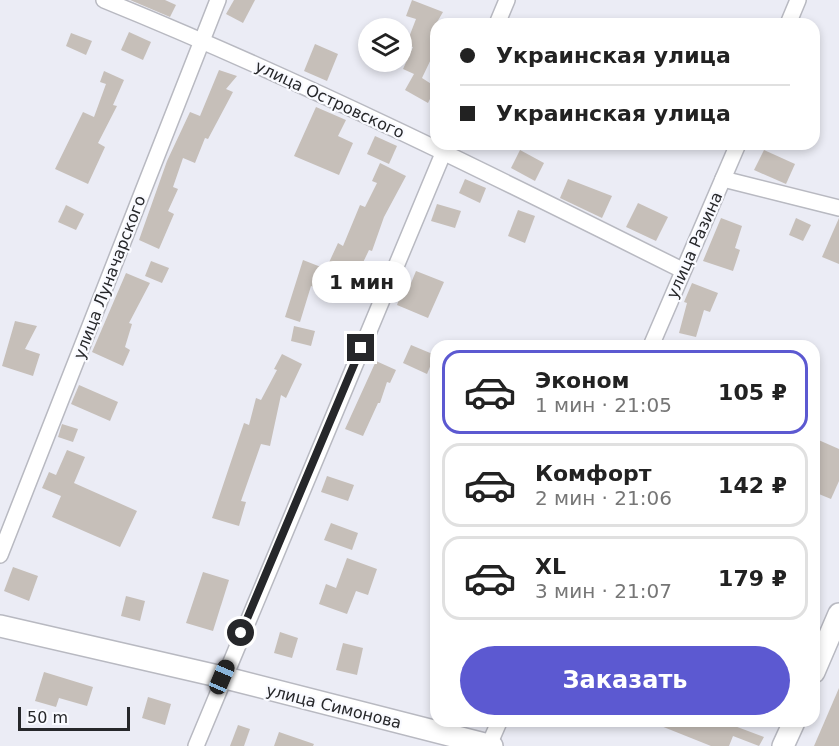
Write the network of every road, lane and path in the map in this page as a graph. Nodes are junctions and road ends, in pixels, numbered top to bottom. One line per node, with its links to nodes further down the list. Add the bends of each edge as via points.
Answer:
1 (104, 0): 7 (street, улица Островского)
2 (218, 0): 7 (street, улица Луначарского)
3 (507, 0): 5 (street)
4 (798, 0): 6 (street)
5 (500, 18)
6 (790, 18)
7 (202, 40): 8 (street, улица Островского); 16 (street, улица Луначарского)
8 (430, 141)
9 (444, 150): 20 (street)
10 (449, 150): 14 (street, улица Островского)
11 (735, 150): 12 (street, улица Разина)
12 (723, 179): 13 (street); 14 (street, улица Разина)
13 (839, 208)
14 (682, 270): 15 (street, улица Разина)
15 (653, 340)
16 (0, 555)
17 (839, 614): 19 (street)
18 (0, 626): 20 (street, улица Симонова)
19 (820, 658)
20 (222, 677): 23 (street); 24 (street, улица Симонова)
21 (497, 727): 24 (street)
22 (792, 727): 25 (street)
23 (195, 746)
24 (490, 746)
25 (783, 746)

